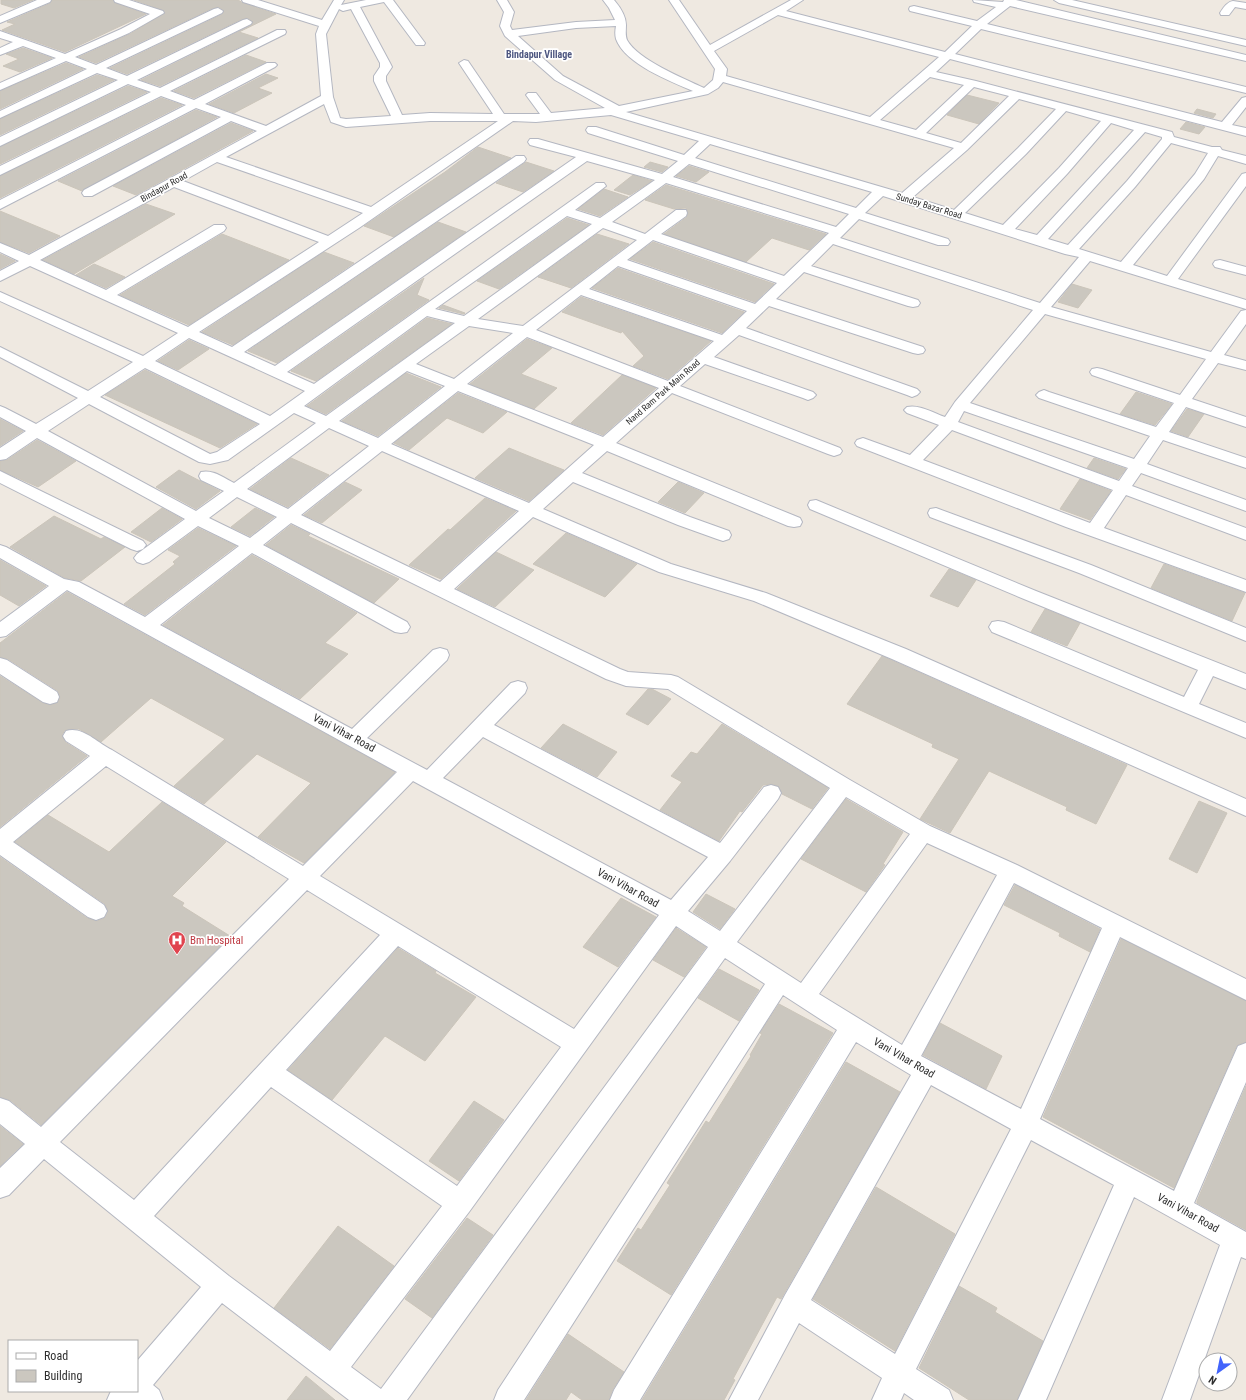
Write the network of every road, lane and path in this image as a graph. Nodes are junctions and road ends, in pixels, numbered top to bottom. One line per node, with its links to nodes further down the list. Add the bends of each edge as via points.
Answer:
1 (46, 0): 23 (street)
2 (119, 0): 37 (street, via 159,13)
3 (247, 0): 26 (street)
4 (339, 0): 19 (street)
5 (380, 0): 15 (street)
6 (388, 0): 32 (street)
7 (502, 0): 30 (street, via 510,12 506,26)
8 (608, 0): 25 (street)
9 (674, 0): 34 (street)
10 (798, 0): 21 (street)
11 (978, 0): 14 (street)
12 (1059, 0): 17 (street)
13 (1101, 0): 17 (street)
14 (1008, 3): 27 (street); 38 (street)
15 (354, 6): 19 (street); 63 (street, via 385,63 386,67 380,81)
16 (1246, 6): 22 (street, via 1233,4)
17 (1091, 8): 33 (street)
18 (914, 9): 27 (street)
19 (333, 10): 26 (street)
20 (218, 11): 41 (street)
21 (777, 12): 34 (street); 36 (street)
22 (1225, 13)
23 (0, 20)
24 (247, 22): 44 (street)
25 (621, 23): 30 (street, via 576,25); 48 (street, via 620,35 630,52)
26 (325, 24): 52 (street, via 321,34)
27 (979, 25): 36 (street); 46 (street)
28 (281, 32): 47 (street)
29 (0, 34): 31 (street)
30 (509, 34): 57 (street, via 559,78)
31 (22, 42): 35 (street); 37 (street)
32 (420, 43)
33 (1246, 43)
34 (709, 50): 43 (street, via 721,69)
35 (0, 52)
36 (947, 56): 42 (street); 66 (street)
37 (66, 58): 41 (street); 49 (street)
38 (1246, 58)
39 (464, 62): 62 (street)
40 (271, 65): 54 (street)
41 (96, 69): 44 (street); 53 (street)
42 (927, 73): 45 (street); 65 (street)
43 (721, 78): 48 (street, via 716,85); 65 (street)
44 (129, 81): 47 (street); 59 (street)
45 (972, 83): 51 (street); 71 (street)
46 (1246, 90)
47 (160, 92): 54 (street); 83 (street)
48 (704, 92): 57 (street)
49 (5, 93): 53 (street)
50 (532, 95): 61 (street)
51 (1017, 95): 56 (street); 76 (street)
52 (327, 97): 63 (street, via 338,122); 68 (street, Bindapur Road)
53 (25, 103): 58 (street); 59 (street)
54 (195, 105): 60 (street); 91 (street)
55 (1244, 105): 66 (street)
56 (1064, 107): 64 (street); 96 (street)
57 (614, 110): 61 (street); 72 (street, Sunday Bazar Road)
58 (0, 115)
59 (58, 115): 74 (street)
60 (230, 117): 68 (street); 89 (street)
61 (548, 117): 62 (street)
62 (506, 118): 63 (street); 93 (street)
63 (398, 119)
64 (1109, 119): 67 (street); 99 (street)
65 (872, 121): 71 (street)
66 (1225, 126): 70 (street)
67 (1142, 128): 73 (street, via 1168,135); 103 (street)
68 (267, 130): 79 (street, Bindapur Road)
69 (592, 130): 81 (street)
70 (1246, 132)
71 (918, 134): 76 (street)
72 (708, 139): 81 (street); 88 (street, Sunday Bazar Road)
73 (1168, 139): 77 (street); 106 (street)
74 (0, 142)
75 (534, 142): 78 (street)
76 (963, 147): 90 (street)
77 (1216, 150): 82 (street); 112 (street, via 1200,176)
78 (586, 156): 85 (street); 139 (street)
79 (216, 158): 86 (street, Bindapur Road); 93 (street)
80 (520, 159): 133 (street)
81 (686, 160): 85 (street); 95 (street)
82 (1246, 160)
83 (0, 171)
84 (1246, 177): 116 (street)
85 (664, 178): 97 (street); 100 (street)
86 (173, 182): 102 (street); 108 (street, Bindapur Road)
87 (600, 186): 92 (street)
88 (880, 191): 90 (street, Sunday Bazar Road); 95 (street, Nand Ram Park Main Road)
89 (88, 193)
90 (904, 198): 96 (street, Sunday Bazar Road)
91 (0, 205)
92 (566, 211): 97 (street); 124 (street)
93 (372, 212): 102 (street)
94 (681, 213): 101 (street)
95 (857, 213): 100 (street, Nand Ram Park Main Road); 104 (street)
96 (956, 215): 99 (street, Sunday Bazar Road)
97 (600, 224): 101 (street); 126 (street)
98 (219, 228): 118 (street)
99 (1006, 230): 103 (street, Sunday Bazar Road)
100 (834, 236): 111 (street, Nand Ram Park Main Road); 123 (street)
101 (649, 237): 109 (street); 115 (street)
102 (328, 241): 129 (street)
103 (1039, 241): 106 (street, Sunday Bazar Road)
104 (943, 242)
105 (0, 247): 108 (street)
106 (1070, 251): 107 (street, Sunday Bazar Road)
107 (1087, 256): 112 (street, Sunday Bazar Road); 123 (street)
108 (31, 260): 114 (street, Bindapur Road); 118 (street)
109 (616, 261): 117 (street); 121 (street)
110 (1220, 264): 113 (street)
111 (802, 267): 115 (street, Nand Ram Park Main Road); 120 (street)
112 (1124, 267): 116 (street, Sunday Bazar Road)
113 (1246, 271)
114 (0, 277)
115 (786, 281): 121 (street, Nand Ram Park Main Road)
116 (1170, 281): 122 (street, Sunday Bazar Road)
117 (579, 290): 128 (street); 130 (street)
118 (107, 295): 129 (street)
119 (0, 296): 136 (street)
120 (913, 303)
121 (761, 305): 127 (street, Nand Ram Park Main Road); 131 (street)
122 (1246, 305)
123 (1041, 308): 134 (street); 149 (street)
124 (424, 311): 126 (street); 143 (street)
125 (1246, 314): 134 (street)
126 (466, 321): 128 (street); 137 (street)
127 (736, 329): 130 (street, Nand Ram Park Main Road); 144 (street)
128 (526, 331): 141 (street); 142 (street)
129 (189, 332): 133 (street); 136 (street)
130 (724, 340): 135 (street, Nand Ram Park Main Road)
131 (918, 350)
132 (0, 351): 147 (street)
133 (234, 352): 139 (street)
134 (1215, 356): 138 (street); 148 (street)
135 (703, 358): 142 (street, Nand Ram Park Main Road); 145 (street)
136 (143, 361): 147 (street); 155 (street)
137 (405, 365): 141 (street); 153 (street)
138 (1246, 366)
139 (277, 372): 143 (street)
140 (1096, 372): 148 (street)
141 (457, 386): 160 (street); 161 (street)
142 (670, 386): 160 (street, Nand Ram Park Main Road); 162 (street)
143 (316, 390): 150 (street)
144 (912, 392)
145 (808, 395)
146 (1044, 395): 158 (street)
147 (88, 397): 155 (street, via 210,459 222,456); 157 (street)
148 (1183, 400): 154 (street); 158 (street)
149 (960, 405): 156 (street); 166 (street)
150 (293, 407): 153 (street); 155 (street)
151 (912, 410): 156 (street)
152 (0, 411): 157 (street)
153 (328, 422): 161 (street); 171 (street)
154 (1246, 422)
155 (271, 423)
156 (948, 424): 164 (street); 170 (street)
157 (38, 430): 163 (street); 177 (street)
158 (1160, 434): 165 (street); 166 (street)
159 (863, 443): 164 (street)
160 (605, 444): 167 (street, Nand Ram Park Main Road); 178 (street)
161 (381, 445): 174 (street); 176 (street)
162 (834, 451)
163 (0, 455)
164 (912, 462): 179 (street)
165 (1246, 463)
166 (1138, 466): 170 (street); 173 (street)
167 (571, 475): 174 (street, Nand Ram Park Main Road); 181 (street)
168 (0, 476): 177 (street, via 140,552)
169 (207, 476): 171 (street)
170 (1122, 489): 179 (street); 180 (street)
171 (236, 490): 176 (street); 177 (street)
172 (816, 505): 194 (street, via 1030,595)
173 (1246, 506)
174 (532, 510): 186 (street, Nand Ram Park Main Road); 207 (street, via 665,568 760,597 899,654)
175 (936, 513): 191 (street, via 1085,569)
176 (290, 516): 182 (street); 186 (street)
177 (196, 518): 182 (street)
178 (794, 522)
179 (1094, 530): 185 (street)
180 (1246, 534)
181 (723, 535)
182 (252, 546): 187 (street); 188 (street)
183 (0, 551): 184 (street, Vani Vihar Road)
184 (62, 585): 187 (street, Vani Vihar Road, via 73,586); 190 (street)
185 (1246, 586)
186 (442, 590): 205 (street, via 613,674 626,679 671,682)
187 (147, 625): 202 (street, Vani Vihar Road)
188 (401, 627)
189 (998, 627): 198 (street)
190 (0, 631)
191 (1246, 635)
192 (440, 655): 202 (street)
193 (0, 665): 197 (street)
194 (1209, 666): 195 (street); 198 (street)
195 (1246, 682)
196 (518, 688): 199 (street)
197 (50, 697)
198 (1188, 707): 200 (street)
199 (481, 727): 204 (street); 211 (street)
200 (1246, 732)
201 (73, 736): 203 (street)
202 (354, 738): 204 (street, Vani Vihar Road)
203 (105, 755): 209 (street); 213 (street)
204 (420, 775): 213 (street); 215 (street, Vani Vihar Road)
205 (843, 786): 208 (street); 218 (street)
206 (771, 793): 211 (street)
207 (1246, 808)
208 (923, 832): 212 (street); 221 (street)
209 (0, 841)
210 (0, 844): 214 (street)
211 (723, 855): 215 (street)
212 (1010, 871): 216 (street); 225 (street)
213 (305, 877): 217 (street); 229 (street)
214 (96, 910)
215 (673, 913): 218 (street, Vani Vihar Road); 223 (street)
216 (1115, 924): 220 (street); 228 (street)
217 (395, 934): 223 (street); 226 (street)
218 (722, 945): 219 (street, Vani Vihar Road); 246 (street)
219 (780, 982): 221 (street, Vani Vihar Road); 247 (street)
220 (1246, 990)
221 (804, 997): 222 (street, Vani Vihar Road)
222 (852, 1027): 225 (street, Vani Vihar Road); 248 (street)
223 (577, 1044): 232 (street)
224 (1246, 1054): 233 (street)
225 (916, 1065): 228 (street, Vani Vihar Road); 237 (street)
226 (269, 1072): 232 (street); 234 (street)
227 (0, 1109): 229 (street)
228 (1026, 1124): 230 (street, Vani Vihar Road); 239 (street)
229 (42, 1142): 231 (street); 234 (street)
230 (1129, 1180): 233 (street, Vani Vihar Road); 252 (street)
231 (0, 1186)
232 (460, 1203): 238 (street)
233 (1179, 1209): 235 (street, Vani Vihar Road)
234 (136, 1217): 236 (street)
235 (1240, 1243): 253 (street)
236 (220, 1285): 238 (street); 240 (street)
237 (794, 1304): 239 (street); 249 (street)
238 (332, 1370): 245 (street)
239 (899, 1373): 250 (street); 251 (street)
240 (138, 1381)
241 (138, 1391): 244 (street)
242 (128, 1392): 243 (street)
243 (122, 1400)
244 (149, 1400)
245 (372, 1400)
246 (390, 1400)
247 (508, 1400)
248 (624, 1400)
249 (743, 1400)
250 (886, 1400)
251 (939, 1400)
252 (1032, 1400)
253 (1176, 1400)

